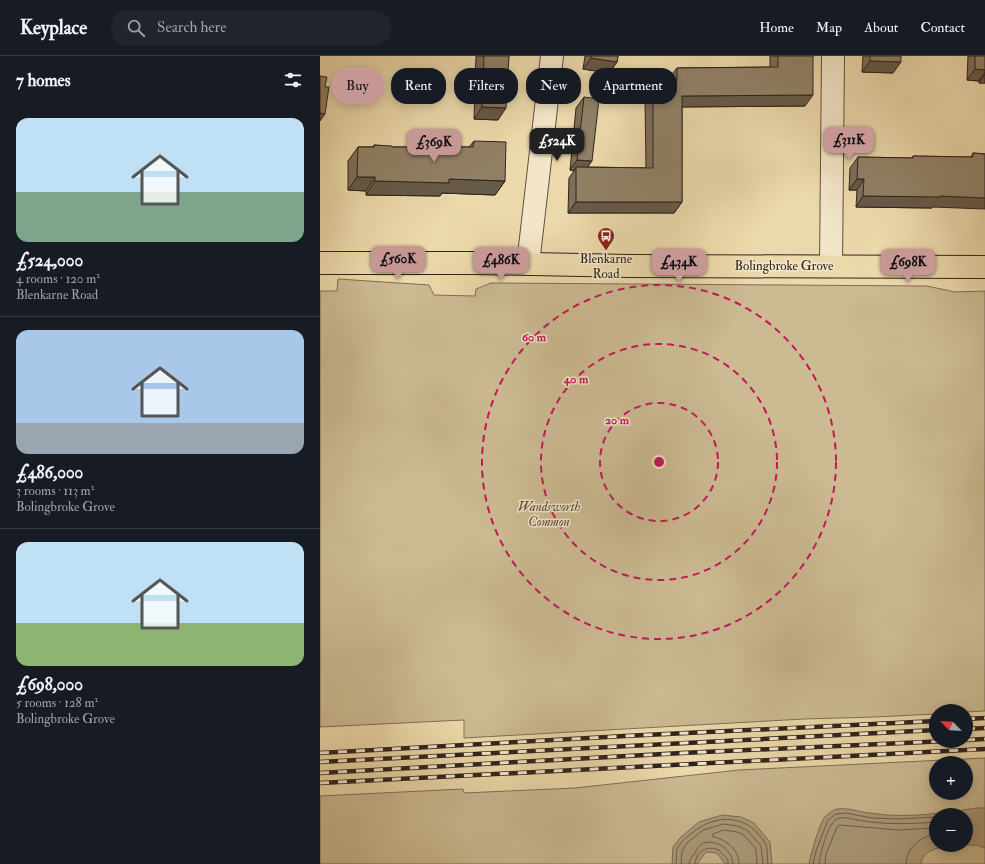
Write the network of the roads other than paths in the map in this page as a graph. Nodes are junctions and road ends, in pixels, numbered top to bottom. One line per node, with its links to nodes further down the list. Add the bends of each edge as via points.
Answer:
1 (552, 56): 4 (street)
2 (833, 56): 5 (street)
3 (320, 263): 4 (main road, Bolingbroke Grove)
4 (528, 264): 5 (main road, Bolingbroke Grove)
5 (831, 266): 6 (main road, Bolingbroke Grove)
6 (985, 267)

